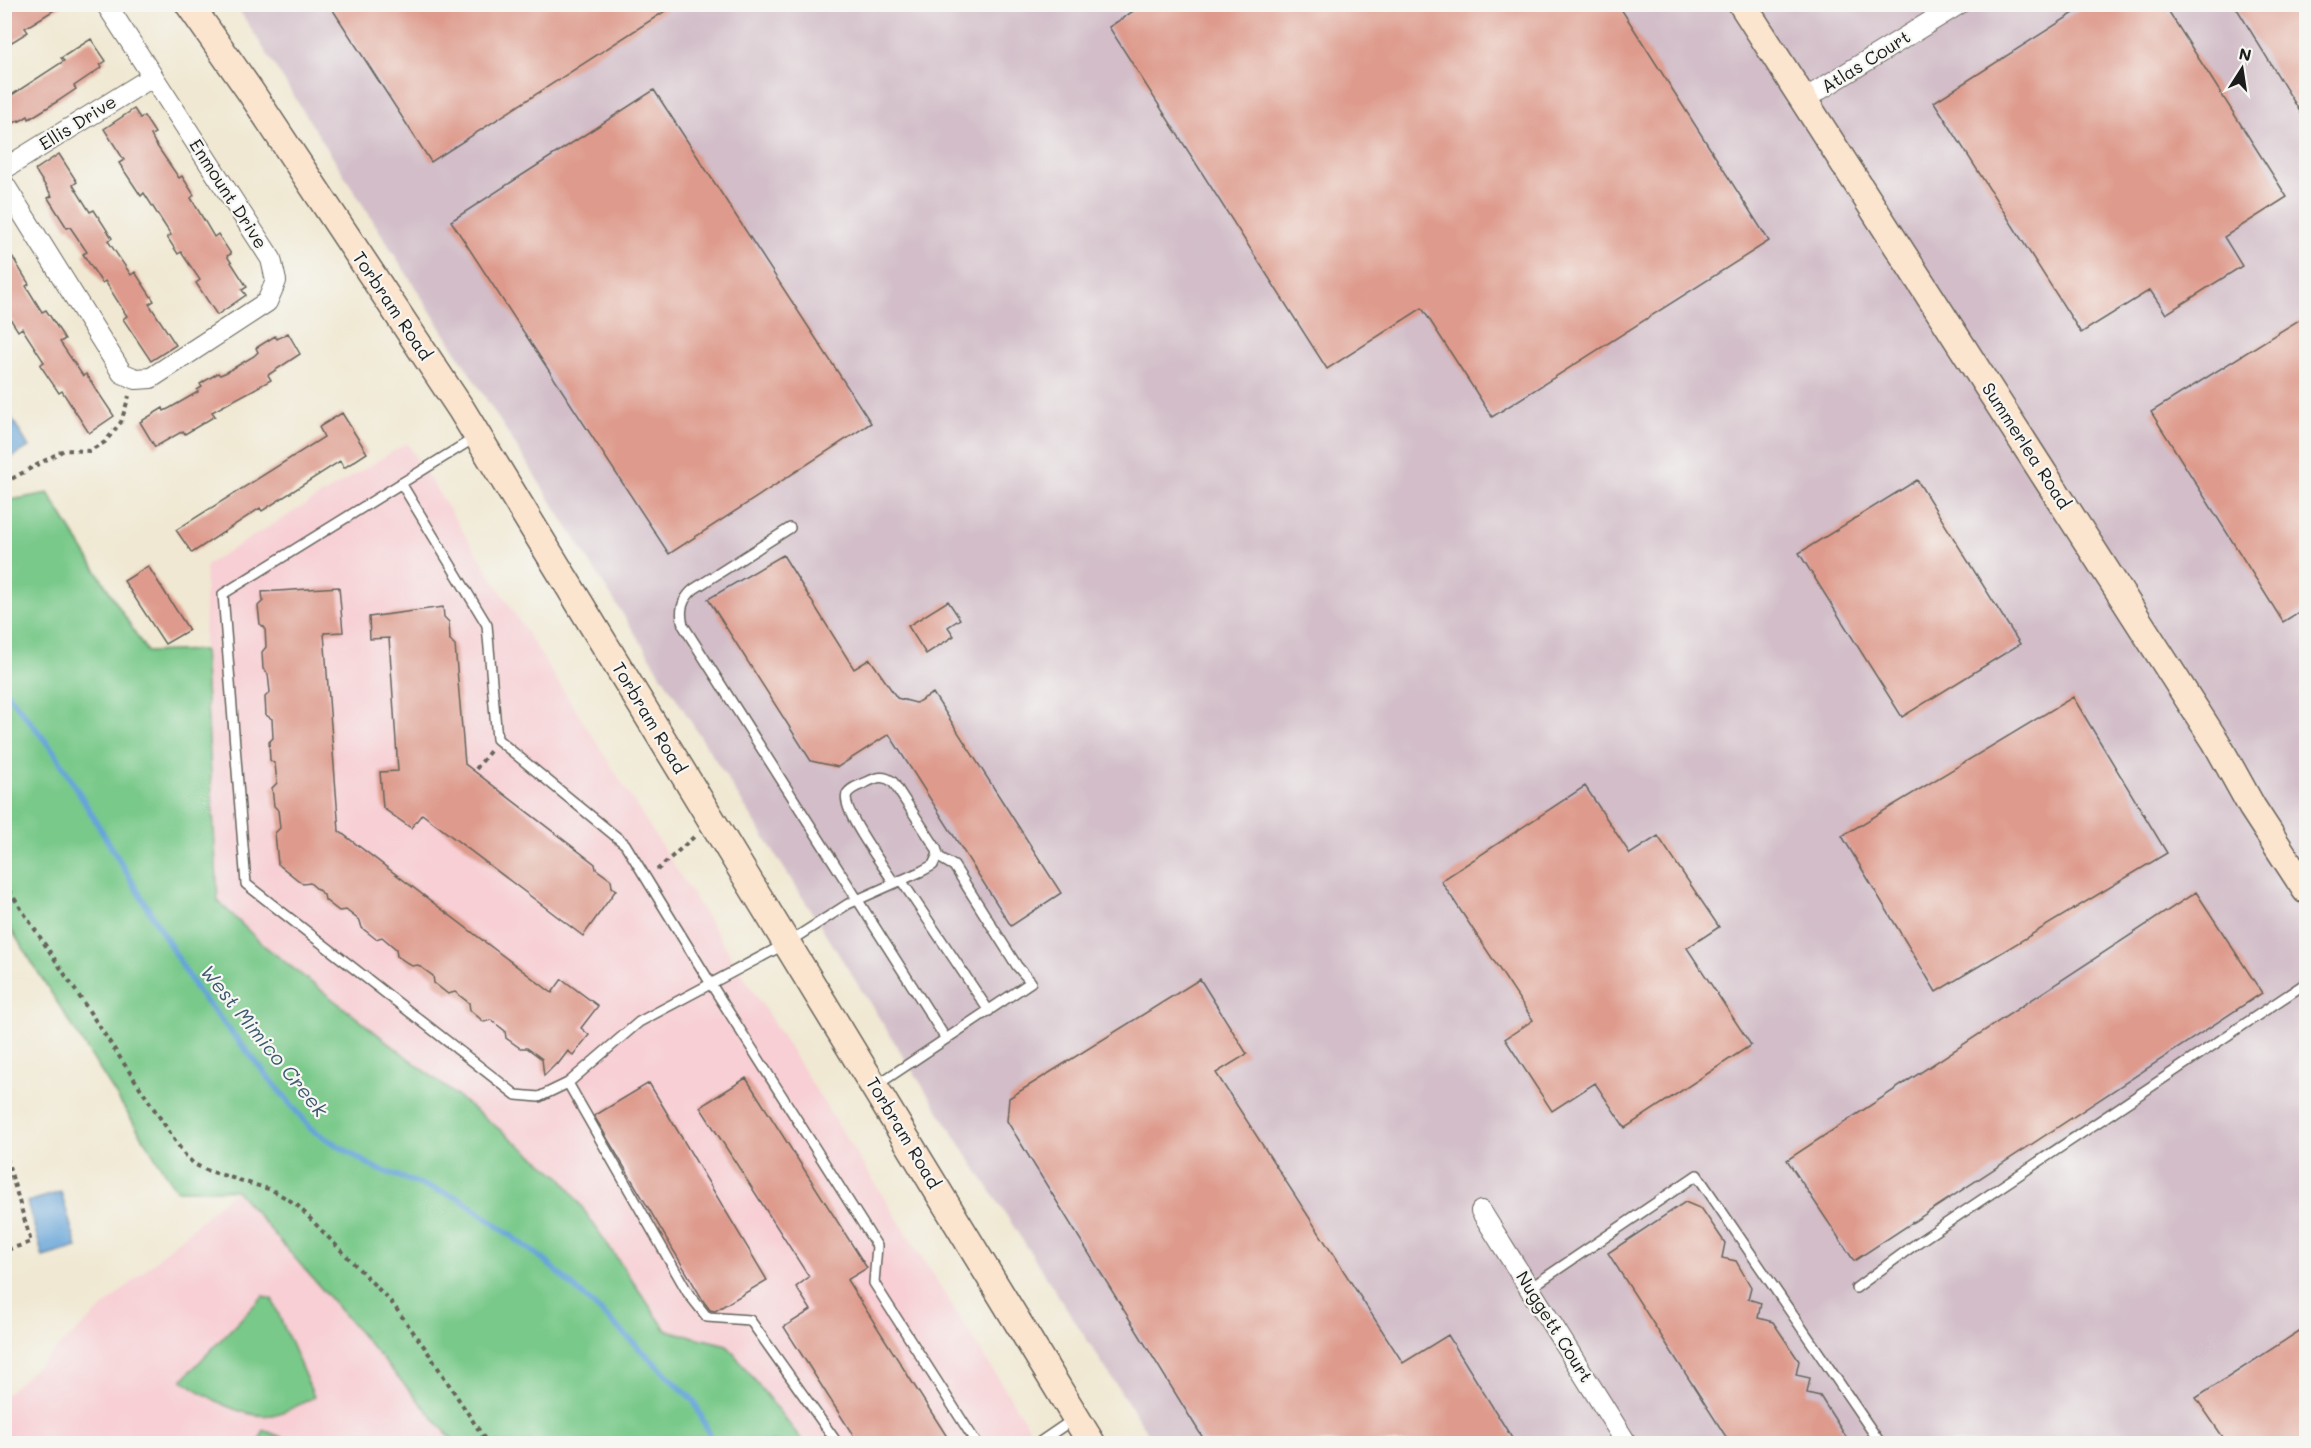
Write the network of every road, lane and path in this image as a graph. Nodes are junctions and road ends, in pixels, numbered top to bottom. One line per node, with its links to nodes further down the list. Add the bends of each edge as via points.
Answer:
1 (106, 4): 5 (street, Enmount Drive)
2 (189, 4): 10 (main road, Torbram Road)
3 (1742, 4): 6 (main road, Summerlea Road)
4 (1959, 4): 6 (street, Atlas Court)
5 (152, 77): 7 (street, Ellis Drive); 9 (street, Enmount Drive, via 271,259 276,281 267,302 151,378)
6 (1803, 100): 21 (main road, Summerlea Road, via 2210,732 2252,807)
7 (4, 169)
8 (4, 184): 9 (street, via 122,373)
9 (136, 379): 11 (path, via 121,422 105,442 90,451 64,450)
10 (478, 436): 12 (lane); 16 (main road, Torbram Road)
11 (4, 483)
12 (401, 483): 14 (lane, via 487,625); 28 (lane, via 223,594 246,884 516,1095 539,1096)
13 (790, 528): 22 (lane, via 694,589 683,601 681,617)
14 (499, 740): 15 (path); 18 (lane, via 625,844)
15 (476, 770)
16 (711, 819): 18 (path); 23 (main road, Torbram Road)
17 (937, 856): 19 (lane, via 933,865); 19 (lane, via 936,848 893,782 876,778 852,789 846,801 850,814); 26 (lane, via 954,866 1031,982)
18 (646, 879): 25 (lane)
19 (898, 881): 22 (lane); 26 (lane)
20 (4, 883): 36 (path, via 184,1154 206,1170 272,1190 296,1204 392,1303)
21 (2307, 890)
22 (857, 900): 23 (lane); 27 (lane)
23 (787, 943): 25 (lane); 29 (main road, Torbram Road)
24 (2307, 983): 34 (lane, via 1917,1243)
25 (711, 984): 28 (lane, via 639,1022); 38 (lane, via 877,1246 874,1283)
26 (989, 1011): 27 (lane)
27 (946, 1039): 29 (lane)
28 (568, 1083): 37 (lane, via 688,1293 707,1317 750,1320)
29 (874, 1086): 35 (main road, Torbram Road)
30 (4, 1149): 32 (path, via 31,1242)
31 (1481, 1211): 33 (street, Nuggett Court)
32 (4, 1251)
33 (1530, 1288): 41 (street, Nuggett Court); 42 (lane, via 1697,1175)
34 (1856, 1288)
35 (1076, 1417): 39 (lane); 40 (main road, Torbram Road)
36 (488, 1443)
37 (838, 1443)
38 (977, 1443)
39 (1037, 1443)
40 (1092, 1443)
41 (1624, 1443)
42 (1881, 1443)

